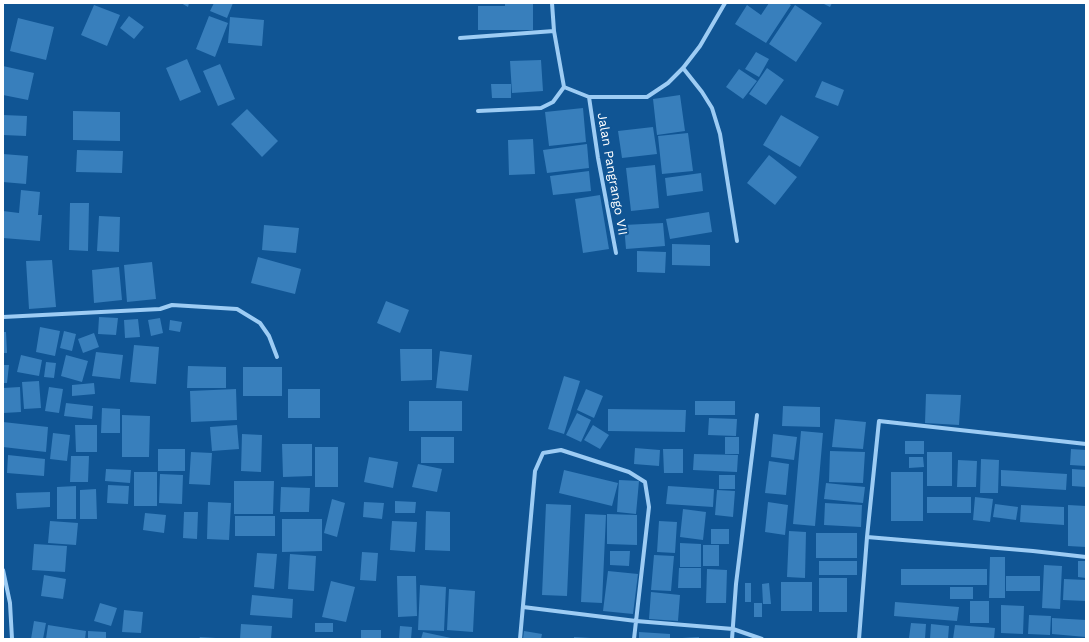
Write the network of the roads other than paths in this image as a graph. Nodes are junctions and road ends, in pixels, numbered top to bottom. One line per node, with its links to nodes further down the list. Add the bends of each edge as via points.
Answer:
1 (552, 3): 3 (street)
2 (725, 3): 5 (street, via 700,46)
3 (554, 31): 4 (street); 6 (street)
4 (460, 38)
5 (683, 68): 7 (street, via 668,83 647,97); 9 (street, via 712,108 720,134)
6 (564, 87): 7 (street); 8 (street, via 553,102 541,108)
7 (588, 97): 10 (street, Jalan Pangrango VII)
8 (478, 111)
9 (737, 241)
10 (616, 253)
11 (3, 317): 12 (street, via 160,309 172,305 237,309 260,323 269,336)
12 (277, 357)
13 (757, 415): 20 (street, via 736,584)
14 (1086, 444): 15 (street, via 879,421)
15 (867, 537): 16 (street); 26 (street)
16 (1086, 557)
17 (3, 570): 21 (street, via 10,603)
18 (523, 607): 19 (street); 19 (street, via 535,471 543,454 561,450 628,472 645,482 649,507); 22 (street)
19 (636, 621): 20 (street); 23 (street)
20 (733, 629): 24 (street); 25 (street)
21 (12, 639)
22 (520, 639)
23 (634, 639)
24 (732, 639)
25 (762, 639)
26 (859, 639)

